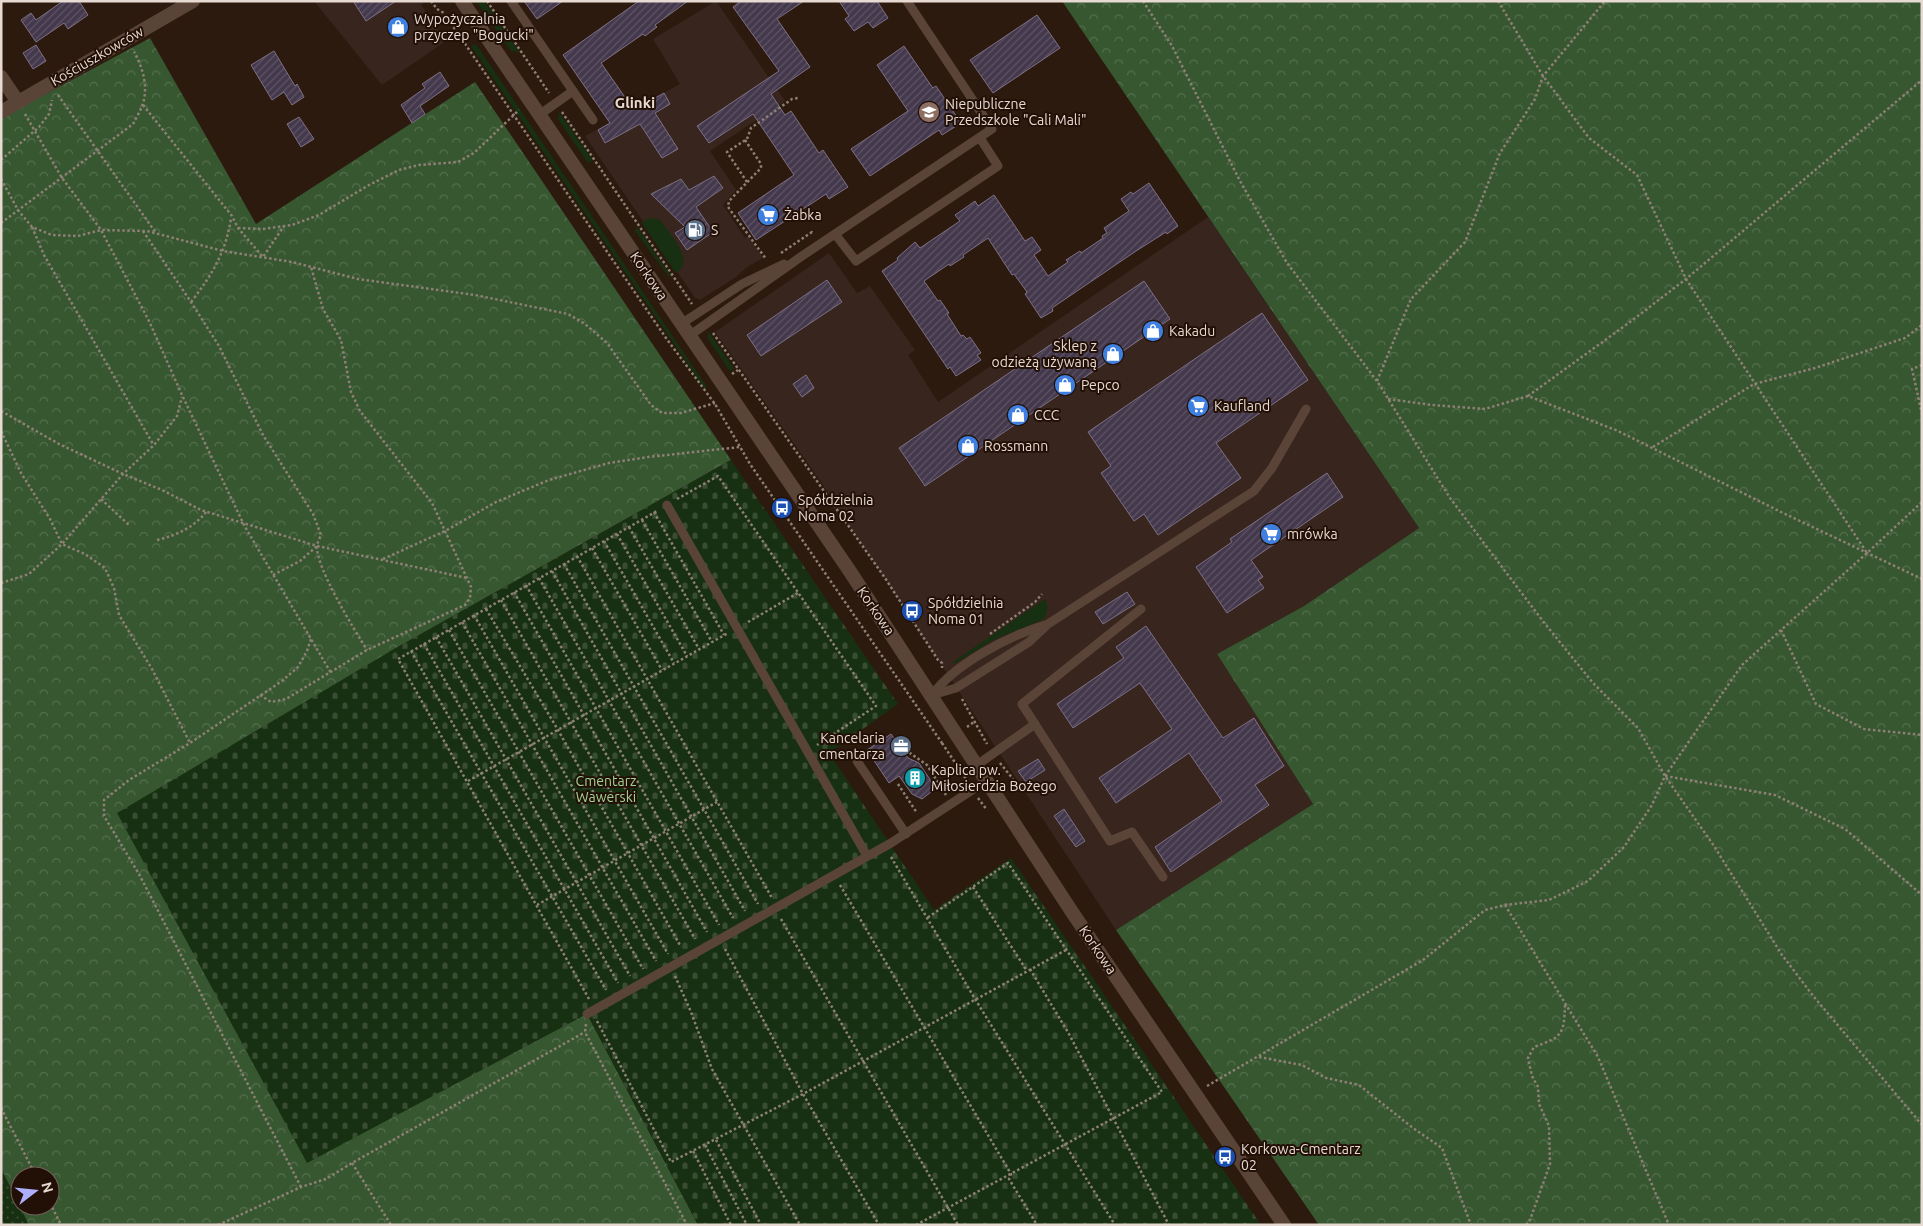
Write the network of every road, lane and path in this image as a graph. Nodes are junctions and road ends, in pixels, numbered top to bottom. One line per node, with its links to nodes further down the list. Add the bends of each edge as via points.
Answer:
1 (193, 1): 10 (street, Kościuszkowców)
2 (431, 1): 23 (path, via 444,13)
3 (462, 1): 17 (street, Korkowa)
4 (487, 1): 19 (path)
5 (511, 1): 15 (lane)
6 (907, 1): 26 (lane, via 992,129)
7 (1143, 1): 56 (path, via 1172,46 1240,181 1287,263)
8 (1498, 1): 11 (path)
9 (1604, 1): 11 (path)
10 (127, 39): 14 (street, Kościuszkowców); 20 (path, via 144,75)
11 (1543, 76): 48 (path, via 1589,138 1637,175); 56 (path, via 1535,99 1500,153 1465,242 1412,299)
12 (1, 77): 18 (street)
13 (1922, 80): 48 (path)
14 (50, 84): 18 (street, Kościuszkowców); 25 (path, via 53,97 49,114); 28 (path)
15 (573, 91): 19 (lane); 24 (lane)
16 (798, 98): 27 (path, via 751,128)
17 (530, 101): 22 (street, Korkowa); 23 (path)
18 (18, 102): 21 (street, Kościuszkowców); 25 (path)
19 (556, 103): 22 (lane); 50 (path)
20 (143, 104): 28 (path, via 132,124); 34 (path)
21 (1, 112)
22 (539, 114): 51 (street, Korkowa)
23 (514, 115): 36 (path, via 474,153 458,162 399,170 319,215); 61 (path, via 666,338)
24 (593, 120)
25 (35, 131): 29 (path); 30 (path)
26 (980, 138): 42 (lane); 42 (lane, via 998,166 856,261)
27 (745, 140): 32 (path, via 761,164 761,168); 32 (path, via 727,152)
28 (97, 152): 30 (path); 41 (path)
29 (1, 160)
30 (62, 178): 33 (path); 39 (path)
31 (1, 179): 33 (path)
32 (746, 182): 46 (path, via 728,206)
33 (18, 210): 35 (path); 37 (path)
34 (232, 216): 38 (path); 43 (path)
35 (1, 223)
36 (284, 226): 38 (path); 45 (path)
37 (32, 227): 39 (path, via 52,235 78,236); 66 (path, via 44,255)
38 (238, 228): 45 (path)
39 (100, 230): 40 (path); 58 (path, via 148,321)
40 (143, 231): 41 (path); 49 (path)
41 (156, 233): 43 (path)
42 (834, 234): 44 (lane)
43 (223, 251): 45 (path); 49 (path, via 206,283)
44 (802, 256): 50 (lane, via 742,284); 52 (lane)
45 (263, 257): 47 (path)
46 (770, 264)
47 (311, 267): 61 (path, via 358,279 475,295 568,314 607,343 651,405 662,413 681,413); 79 (path, via 322,309 341,340 351,392 360,410 432,503)
48 (1686, 279): 57 (path); 59 (path)
49 (191, 302): 84 (path, via 219,346 264,436 313,514 321,535)
50 (699, 313): 51 (lane)
51 (681, 324): 54 (street, Korkowa)
52 (706, 324): 54 (lane); 121 (path)
53 (1922, 325): 57 (path, via 1905,338)
54 (689, 336): 130 (street, Korkowa)
55 (1922, 365): 64 (path, via 1912,369)
56 (1376, 381): 60 (path)
57 (1754, 384): 68 (path); 86 (path)
58 (182, 396): 66 (path, via 177,416); 77 (path)
59 (1528, 396): 60 (path, via 1485,409); 68 (path)
60 (1388, 399): 152 (path, via 1456,505 1593,683 1638,728)
61 (715, 404): 67 (path)
62 (1306, 409): 105 (lane, via 1272,468 1254,491)
63 (1, 411): 69 (path, via 59,444)
64 (1922, 414)
65 (1, 431): 83 (path, via 21,474 50,518)
66 (154, 445): 69 (path)
67 (740, 447): 79 (path, via 619,462 566,475 496,502); 138 (path, via 942,743)
68 (1653, 447): 86 (path)
69 (123, 474): 70 (path); 73 (path)
70 (101, 499): 76 (path); 83 (path)
71 (1922, 502): 86 (path)
72 (667, 505): 74 (path); 98 (path, via 718,476); 106 (lane)
73 (206, 512): 77 (path); 81 (path, via 182,532)
74 (654, 512): 75 (path); 109 (path)
75 (642, 520): 78 (path); 113 (path)
76 (130, 525)
77 (244, 525): 84 (path); 91 (path)
78 (629, 527): 80 (path); 115 (path)
79 (446, 531): 88 (path); 92 (path)
80 (616, 534): 82 (path); 118 (path)
81 (157, 540)
82 (604, 541): 85 (path); 120 (path)
83 (62, 544): 95 (path, via 29,574); 141 (path, via 105,568 114,588 120,616)
84 (317, 546): 88 (path); 91 (path); 116 (path, via 339,603)
85 (592, 548): 87 (path); 123 (path)
86 (1868, 553): 94 (path); 108 (path)
87 (577, 556): 89 (path); 125 (path)
88 (382, 560): 92 (path)
89 (564, 564): 90 (path); 126 (path)
90 (552, 571): 93 (path); 128 (path)
91 (273, 575): 112 (path)
92 (467, 578): 116 (path, via 471,587 470,598 465,605)
93 (539, 578): 96 (path); 131 (path)
94 (1922, 579)
95 (1, 583)
96 (526, 585): 97 (path); 132 (path)
97 (514, 592): 100 (path); 133 (path)
98 (798, 593): 106 (path); 144 (path, via 876,706)
99 (1042, 594): 110 (path)
100 (501, 600): 101 (path); 134 (path)
101 (486, 608): 103 (path); 137 (path)
102 (1141, 609): 136 (lane, via 1022,704)
103 (474, 616): 104 (path); 140 (path)
104 (462, 622): 107 (path); 143 (path)
105 (1048, 624): 130 (lane, via 1029,642 956,688); 130 (lane, via 1022,632 987,651 948,676)
106 (738, 627): 109 (path); 144 (lane)
107 (449, 630): 111 (path); 145 (path)
108 (1781, 630): 139 (path, via 1816,704 1864,729); 152 (path, via 1742,665)
109 (724, 635): 113 (path)
110 (988, 635)
111 (436, 637): 114 (path); 147 (path)
112 (311, 639): 124 (path); 129 (path, via 298,667)
113 (712, 642): 115 (path)
114 (424, 644): 117 (path); 150 (path)
115 (699, 649): 118 (path)
116 (367, 650): 124 (path)
117 (411, 651): 151 (path); 155 (path, via 398,659)
118 (687, 656): 120 (path)
119 (950, 662): 121 (path)
120 (674, 663): 123 (path)
121 (942, 663): 122 (path)
122 (942, 668)
123 (662, 670): 125 (path)
124 (331, 673): 129 (path, via 286,699 271,702)
125 (647, 679): 126 (path); 158 (path)
126 (634, 686): 128 (path); 159 (path)
127 (959, 693): 135 (path)
128 (621, 694): 131 (path); 161 (path)
129 (260, 695): 141 (path)
130 (932, 695): 138 (street, Korkowa)
131 (609, 700): 132 (path); 162 (path)
132 (597, 708): 133 (path); 163 (path)
133 (584, 715): 134 (path); 165 (path)
134 (572, 722): 137 (path); 166 (path)
135 (974, 722): 138 (path); 146 (path)
136 (1035, 724): 146 (lane); 174 (lane, via 1110,841 1132,832)
137 (558, 730): 140 (path); 168 (path)
138 (957, 733): 149 (street, Korkowa)
139 (1922, 735)
140 (544, 738): 143 (path); 170 (path)
141 (190, 743): 217 (path, via 129,780 104,800 104,816 139,874)
142 (904, 744): 157 (path, via 910,753 927,764 948,795)
143 (532, 745): 145 (path); 171 (path)
144 (808, 751): 169 (lane)
145 (519, 752): 147 (path); 172 (path)
146 (994, 754): 149 (lane); 153 (path)
147 (506, 759): 150 (path); 175 (path)
148 (858, 761): 164 (lane)
149 (977, 765): 154 (street, Korkowa)
150 (494, 767): 151 (path); 177 (path)
151 (482, 774): 155 (path); 179 (path)
152 (1665, 776): 178 (path, via 1775,795 1845,829); 181 (path, via 1652,806 1624,847 1588,881 1549,900); 209 (path, via 1714,846 1782,955)
153 (1013, 779)
154 (986, 781): 164 (lane); 204 (street, Korkowa)
155 (467, 782): 180 (path)
156 (898, 784): 160 (path)
157 (940, 801)
158 (717, 802): 159 (path); 182 (path)
159 (704, 810): 161 (path); 183 (path)
160 (919, 815)
161 (692, 817): 162 (path); 185 (path)
162 (679, 824): 163 (path); 186 (path)
163 (666, 831): 165 (path); 187 (path)
164 (906, 834): 167 (lane)
165 (654, 838): 166 (path); 187 (path)
166 (641, 846): 168 (path); 188 (path)
167 (884, 846): 169 (lane); 184 (path)
168 (627, 854): 170 (path); 190 (path)
169 (867, 856): 173 (lane)
170 (614, 861): 171 (path); 191 (path)
171 (602, 868): 172 (path); 191 (path)
172 (590, 875): 175 (path); 194 (path)
173 (834, 875): 182 (lane); 201 (path)
174 (1163, 877)
175 (577, 883): 177 (path); 195 (path)
176 (973, 887): 184 (path); 189 (path, via 1008,863); 193 (path)
177 (564, 890): 179 (path); 196 (path)
178 (1922, 895)
179 (552, 897): 180 (path); 198 (path)
180 (537, 905): 200 (path, via 589,996)
181 (1505, 905): 199 (path); 202 (path, via 1485,910 1423,960)
182 (777, 907): 183 (lane); 203 (path)
183 (763, 914): 185 (lane)
184 (927, 918): 197 (path)
185 (751, 921): 186 (lane)
186 (739, 928): 187 (lane)
187 (719, 939): 188 (lane); 205 (path)
188 (700, 949): 190 (lane)
189 (1066, 950): 192 (path); 207 (path, via 1162,1092)
190 (687, 957): 191 (lane)
191 (668, 967): 194 (lane); 208 (path, via 691,1012 712,1068)
192 (1030, 969): 193 (path); 207 (path)
193 (1027, 971): 197 (path)
194 (649, 978): 195 (lane)
195 (636, 986): 196 (lane)
196 (624, 993): 198 (lane)
197 (975, 999): 201 (path); 211 (path)
198 (611, 1000): 200 (lane)
199 (1565, 1004): 234 (path, via 1564,1026 1555,1040 1534,1047 1528,1058 1538,1087 1539,1104 1549,1126 1550,1164); 235 (path, via 1598,1057)
200 (590, 1013): 213 (path, via 671,1162)
201 (924, 1026): 203 (path); 216 (path)
202 (1258, 1057): 204 (path); 233 (path, via 1302,1065 1326,1078 1359,1085 1442,1148)
203 (864, 1061): 205 (path); 218 (path)
204 (1196, 1093): 232 (street, Korkowa)
205 (804, 1094): 208 (path); 226 (path)
206 (1, 1108): 215 (path)
207 (1113, 1118): 211 (path); 231 (path)
208 (745, 1125): 210 (path); 225 (path)
209 (1922, 1125)
210 (716, 1140): 212 (path); 224 (path)
211 (1065, 1144): 216 (path); 230 (path)
212 (704, 1145): 213 (path); 223 (path)
213 (692, 1151): 222 (path)
214 (352, 1163): 217 (path, via 326,1179); 220 (path); 221 (path, via 585,1032)
215 (31, 1166)
216 (1011, 1174): 218 (path); 229 (path, via 1009,1179)
217 (301, 1187): 219 (path)
218 (948, 1208): 227 (path); 228 (path)
219 (218, 1225)
220 (391, 1225)
221 (687, 1225)
222 (731, 1225)
223 (747, 1225)
224 (761, 1225)
225 (800, 1225)
226 (879, 1225)
227 (916, 1225)
228 (958, 1225)
229 (1037, 1225)
230 (1115, 1225)
231 (1169, 1225)
232 (1284, 1225)
233 (1472, 1225)
234 (1526, 1225)
235 (1669, 1225)

